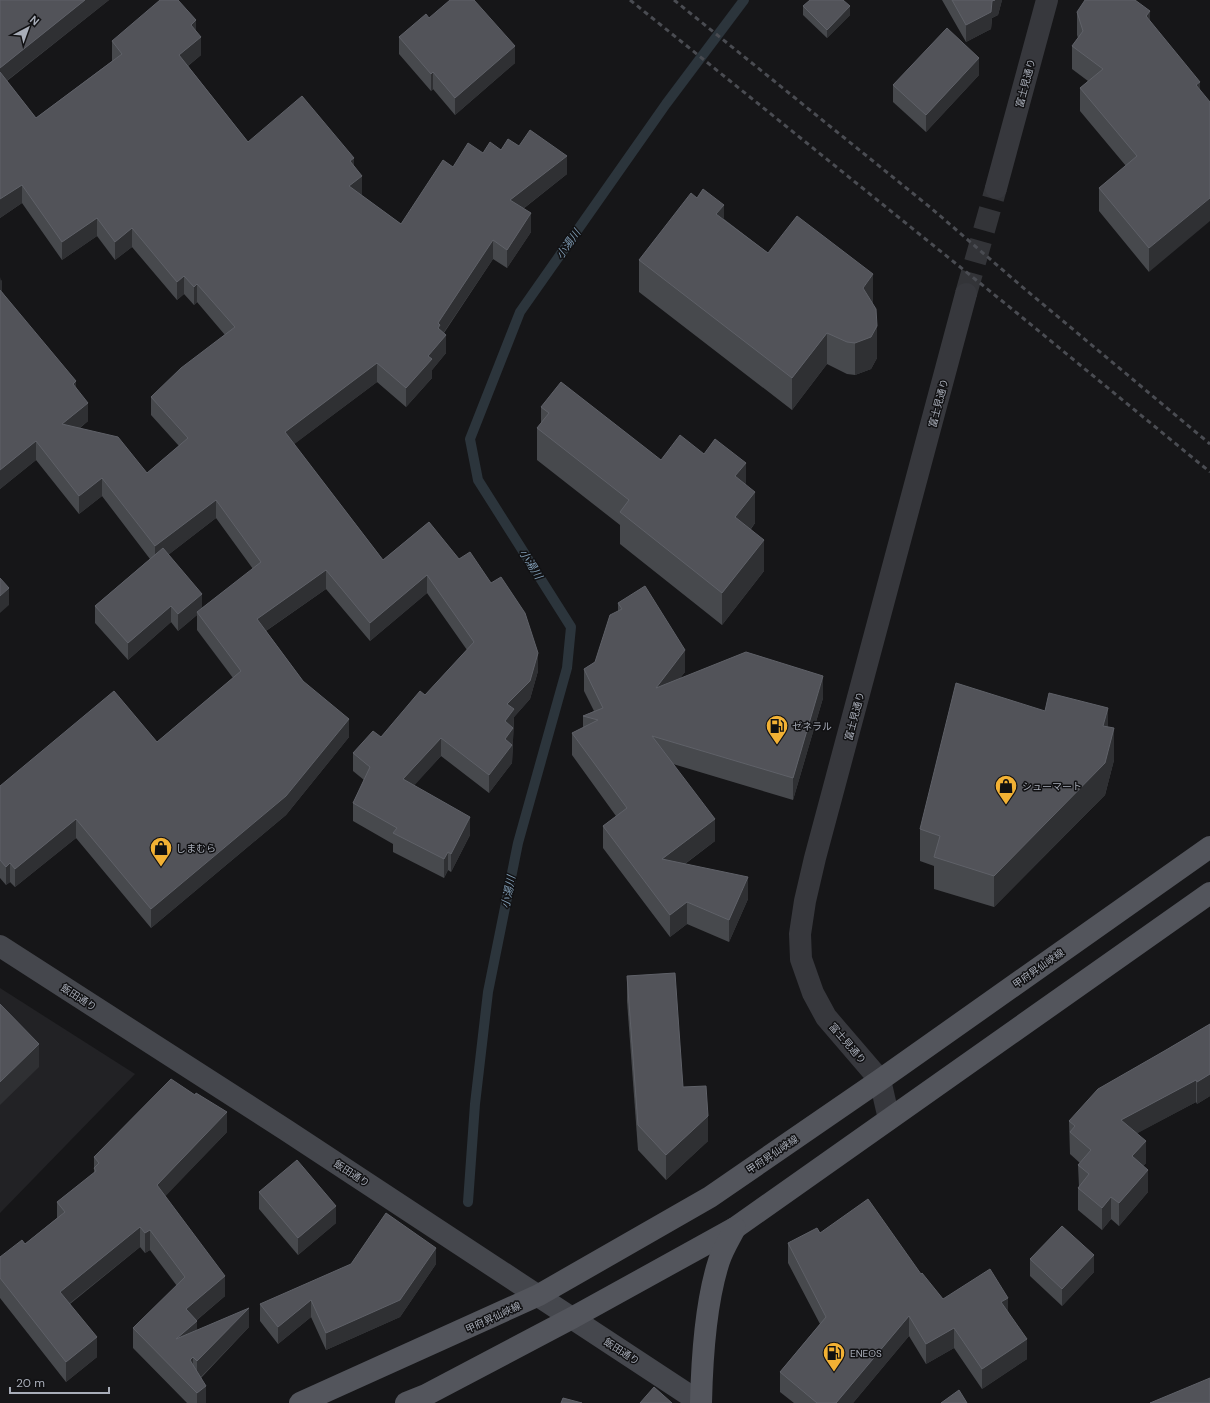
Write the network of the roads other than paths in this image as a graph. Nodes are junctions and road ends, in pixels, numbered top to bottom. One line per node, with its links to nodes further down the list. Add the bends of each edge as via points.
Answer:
1 (1047, 0): 2 (street, 富士見通り)
2 (996, 188)
3 (966, 294): 7 (street, 富士見通り, via 815,858 800,934 801,959 813,993 826,1018)
4 (1210, 847): 7 (main road, 甲府昇仙峡線)
5 (1210, 893): 8 (main road)
6 (0, 946): 10 (main road, 飯田通り)
7 (880, 1080): 8 (street, 富士見通り); 10 (main road, 甲府昇仙峡線, via 710,1197)
8 (889, 1119): 9 (main road)
9 (735, 1228): 11 (main road); 14 (main road, via 719,1260 711,1298 702,1363)
10 (539, 1295): 11 (main road, 飯田通り); 12 (main road, 甲府昇仙峡線)
11 (572, 1318): 13 (main road); 14 (main road, 飯田通り)
12 (300, 1403)
13 (406, 1403)
14 (701, 1403)

